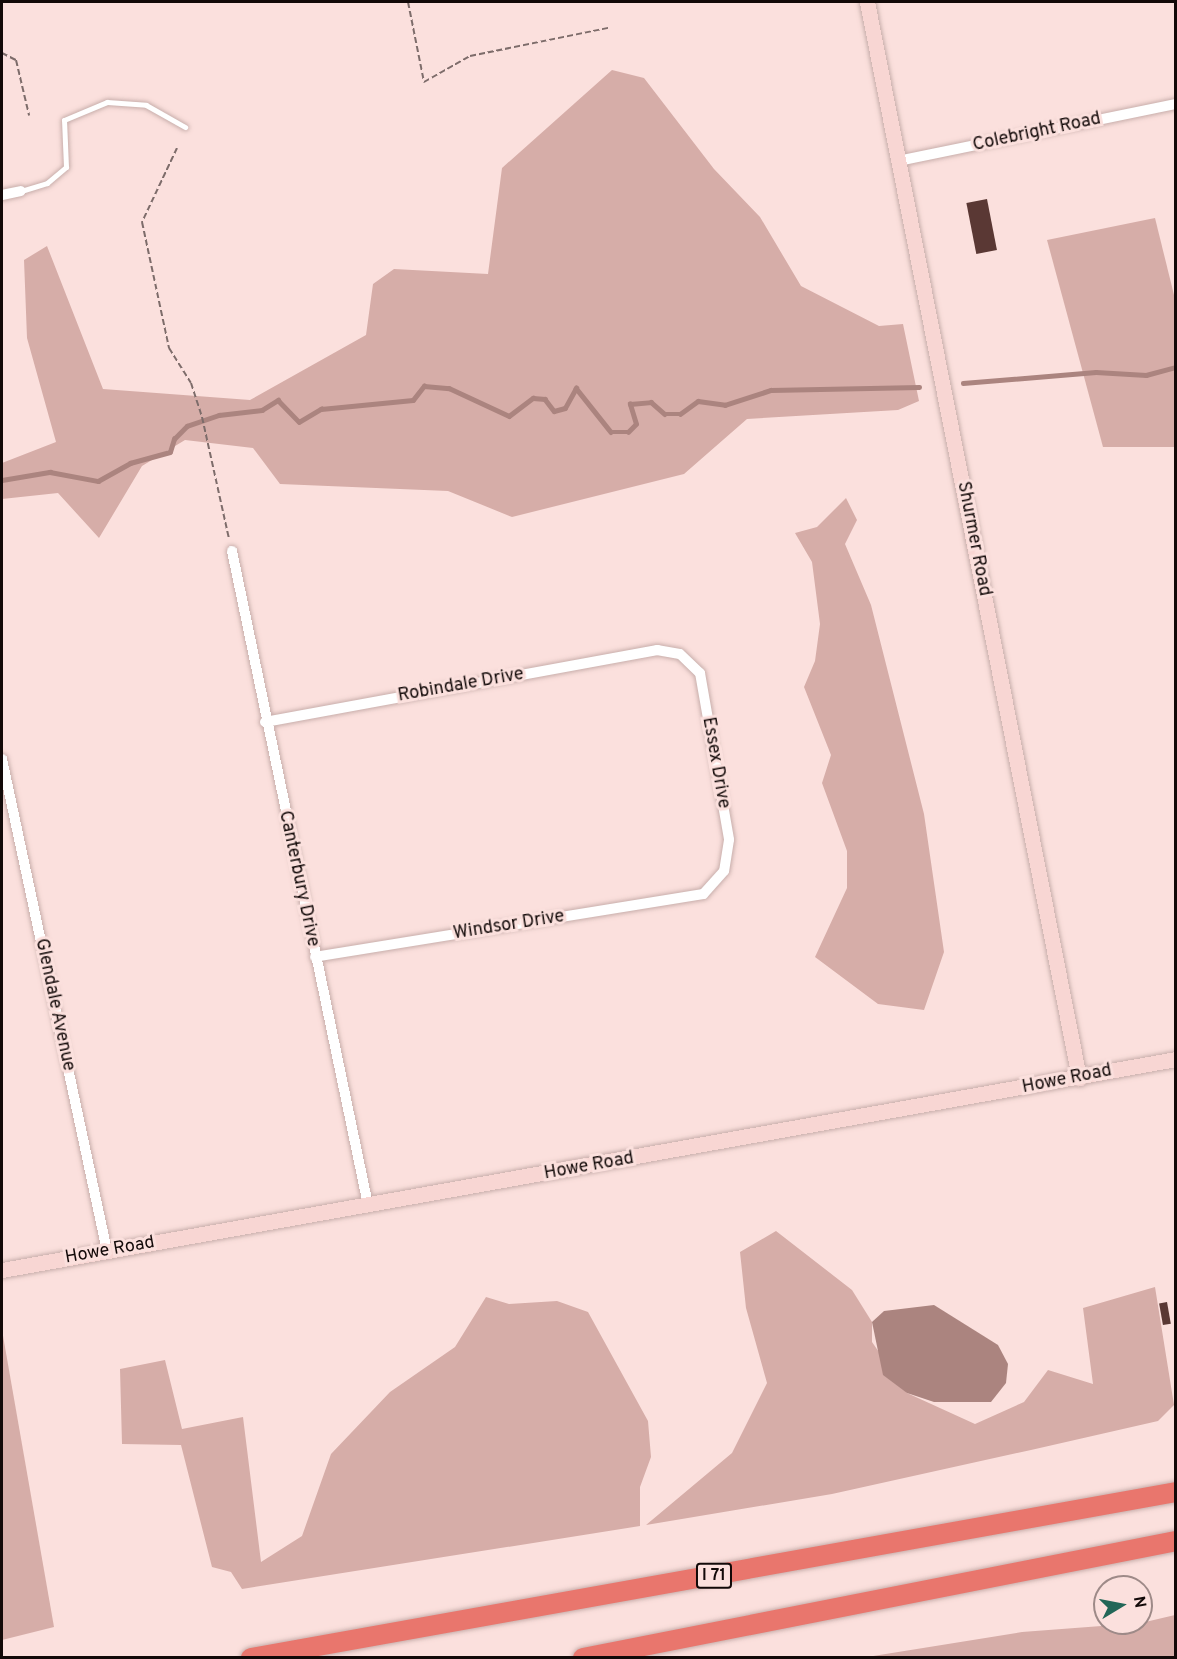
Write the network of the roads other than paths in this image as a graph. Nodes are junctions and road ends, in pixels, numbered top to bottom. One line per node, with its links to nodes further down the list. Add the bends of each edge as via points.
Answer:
1 (867, 2): 4 (street, Shurmer Road)
2 (1176, 104): 4 (street, Colebright Road)
3 (185, 127): 5 (lane, via 146,105 107,102 64,120 66,167 47,183)
4 (898, 161): 14 (street, Shurmer Road)
5 (21, 191): 6 (street)
6 (2, 195)
7 (232, 551): 9 (street, Canterbury Drive)
8 (657, 650): 9 (street, Robindale Drive); 11 (street, Essex Drive, via 680,654 700,673 729,840 724,872)
9 (265, 722): 12 (street, Canterbury Drive)
10 (2, 759): 16 (street, Glendale Avenue)
11 (703, 894): 12 (street, Windsor Drive)
12 (315, 957): 15 (street, Canterbury Drive)
13 (1176, 1059): 14 (street, Howe Road)
14 (1079, 1078): 15 (street, Howe Road)
15 (368, 1205): 16 (street, Howe Road)
16 (107, 1251): 17 (street, Howe Road)
17 (2, 1270)
18 (1176, 1492): 20 (highway, I 71)
19 (1176, 1541): 21 (highway)
20 (251, 1658)
21 (583, 1658)

